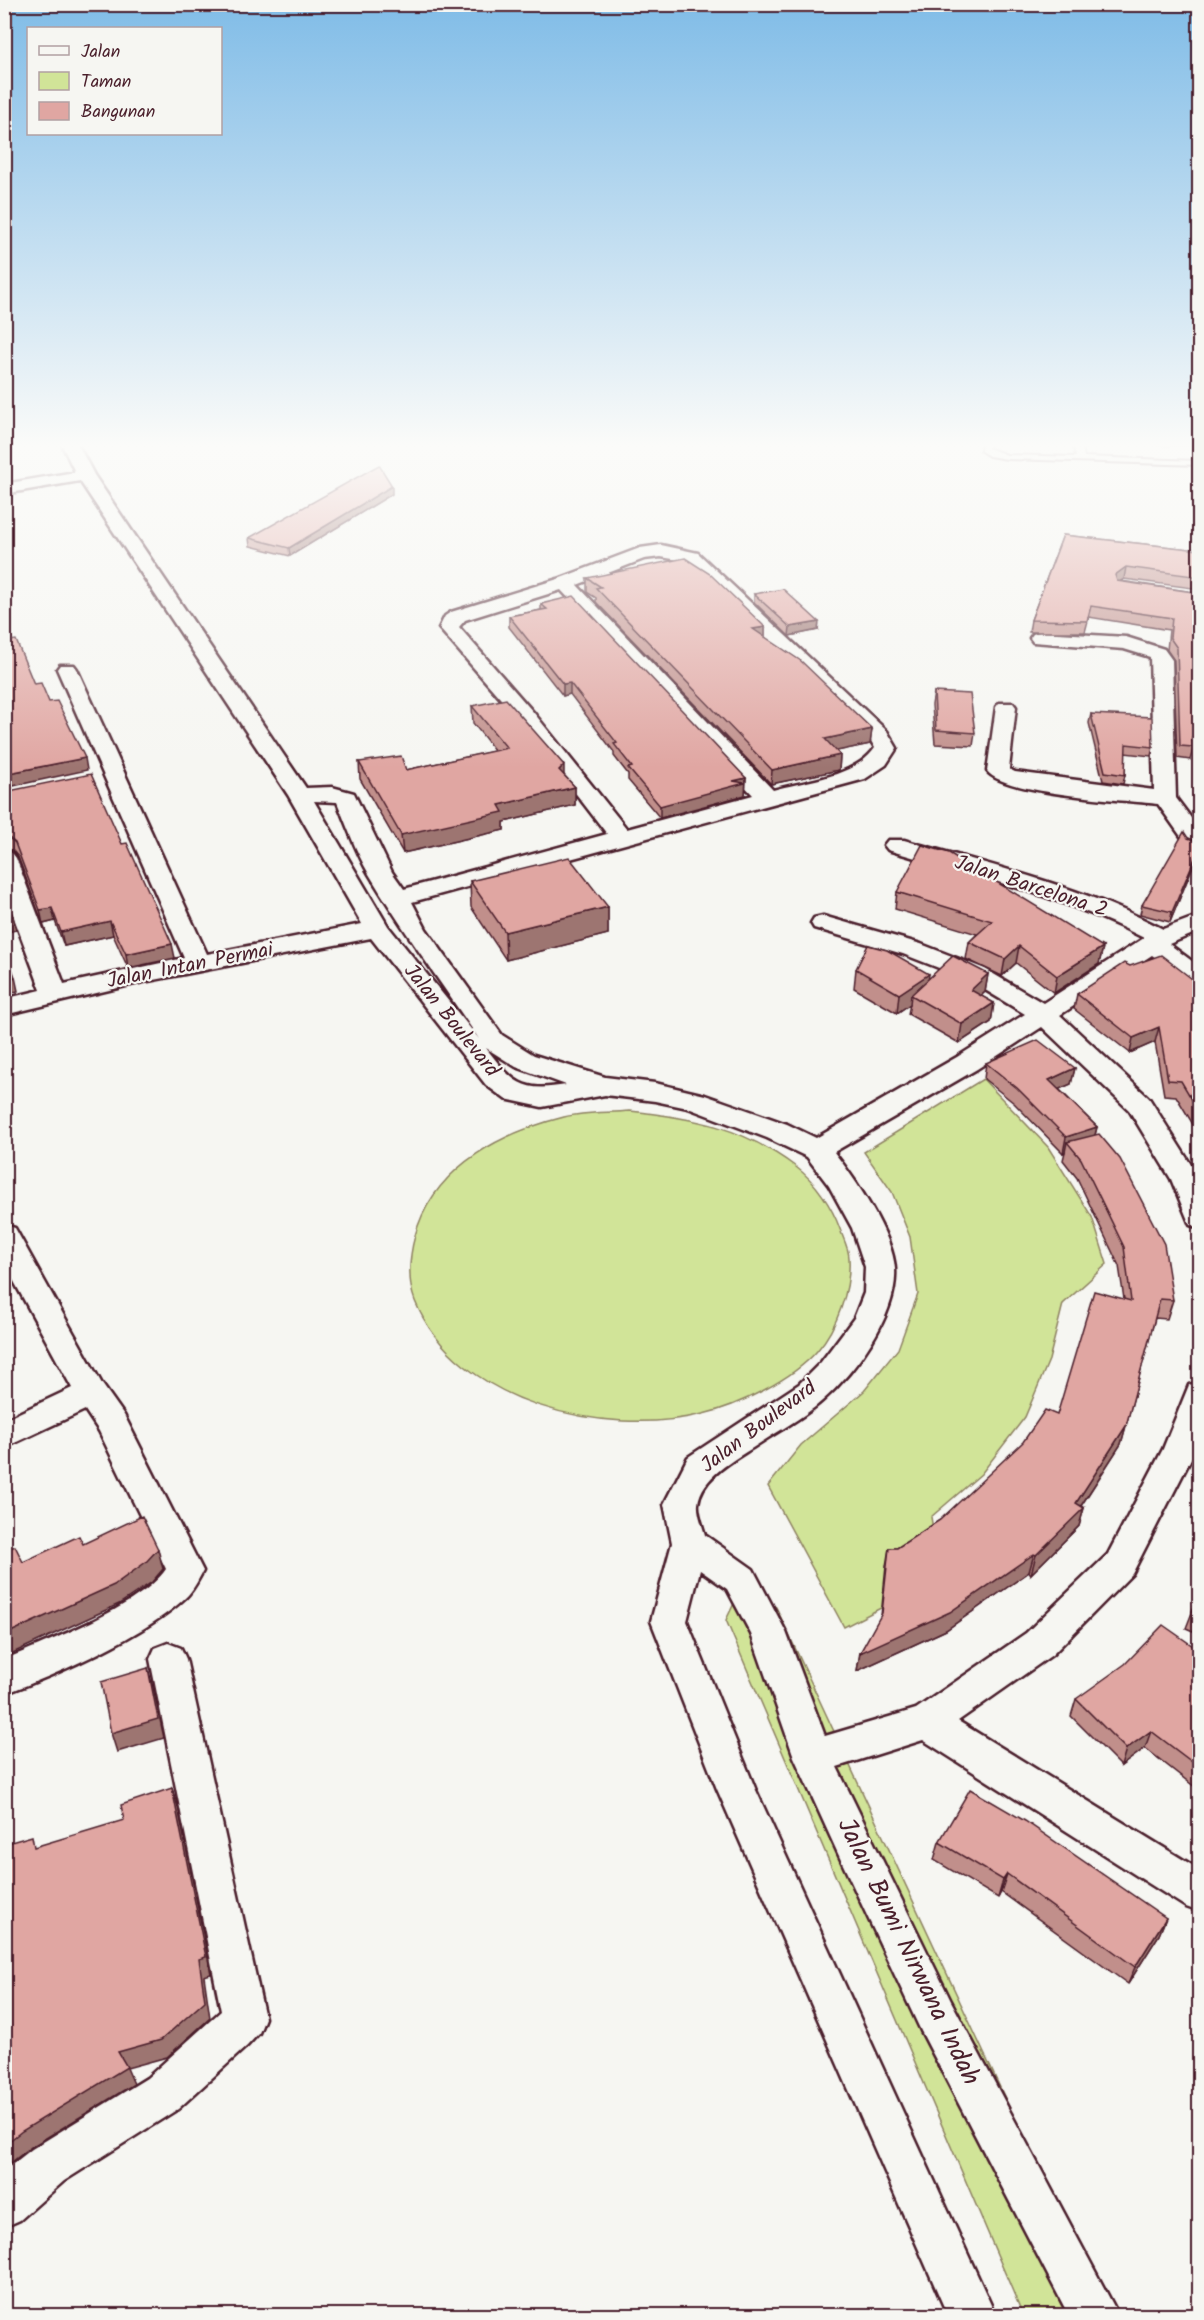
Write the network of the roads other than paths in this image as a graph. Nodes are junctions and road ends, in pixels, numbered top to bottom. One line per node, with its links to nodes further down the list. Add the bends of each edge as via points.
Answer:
1 (136, 551): 8 (street, Jalan Boulevard)
2 (659, 551): 4 (street, via 640,554)
3 (662, 551): 10 (street, via 691,557 879,736 886,748 878,760 857,774)
4 (565, 583): 10 (street); 11 (street, via 458,616 449,628 527,717)
5 (1040, 638): 9 (street, via 1126,643 1157,653 1162,660)
6 (67, 669): 20 (street, via 104,776)
7 (1006, 707): 9 (street, via 998,771 1007,777)
8 (299, 795): 15 (street, via 332,794 346,798 380,873); 18 (street, Jalan Boulevard)
9 (1165, 798): 12 (street)
10 (769, 799): 11 (street)
11 (621, 837): 15 (street)
12 (1200, 843)
13 (896, 845): 19 (street, Jalan Barcelona 2, via 1069,896 1115,913)
14 (4, 858): 22 (street)
15 (398, 898): 25 (street, via 415,932 493,1041 525,1061)
16 (1200, 922): 19 (street)
17 (823, 923): 24 (street, via 912,949 976,974)
18 (376, 929): 20 (street, Jalan Intan Permai); 25 (street, Jalan Boulevard, via 496,1079 515,1093 542,1098)
19 (1157, 941): 21 (street, Jalan Barcelona 2); 24 (street)
20 (199, 963): 22 (street, Jalan Intan Permai)
21 (1200, 980)
22 (55, 993): 23 (street, Jalan Intan Permai)
23 (4, 1007)
24 (1042, 1013): 26 (street, via 967,1063); 27 (street, via 1139,1104 1185,1179)
25 (605, 1086): 26 (street, Jalan Boulevard, via 695,1101)
26 (817, 1150): 32 (street, Jalan Boulevard, via 841,1181 867,1228 880,1267 879,1293 868,1322 810,1393 700,1466 681,1504)
27 (1200, 1218)
28 (4, 1235): 29 (street)
29 (91, 1393): 31 (street); 34 (street, via 112,1424 186,1571 179,1583 136,1615)
30 (1200, 1394): 35 (street, via 1180,1449 1120,1564 1040,1644)
31 (4, 1435)
32 (689, 1544): 36 (street, Jalan Bumi Nirwana Indah, via 740,1580 768,1632); 39 (street, Jalan Boulevard, via 669,1621 736,1790)
33 (168, 1659): 38 (street, via 244,2019 134,2114 61,2155 22,2183)
34 (4, 1678)
35 (927, 1722): 36 (street); 37 (street)
36 (813, 1757): 40 (street, Jalan Bumi Nirwana Indah, via 936,2016)
37 (1200, 1893)
38 (4, 2204)
39 (972, 2316)
40 (1095, 2316)

